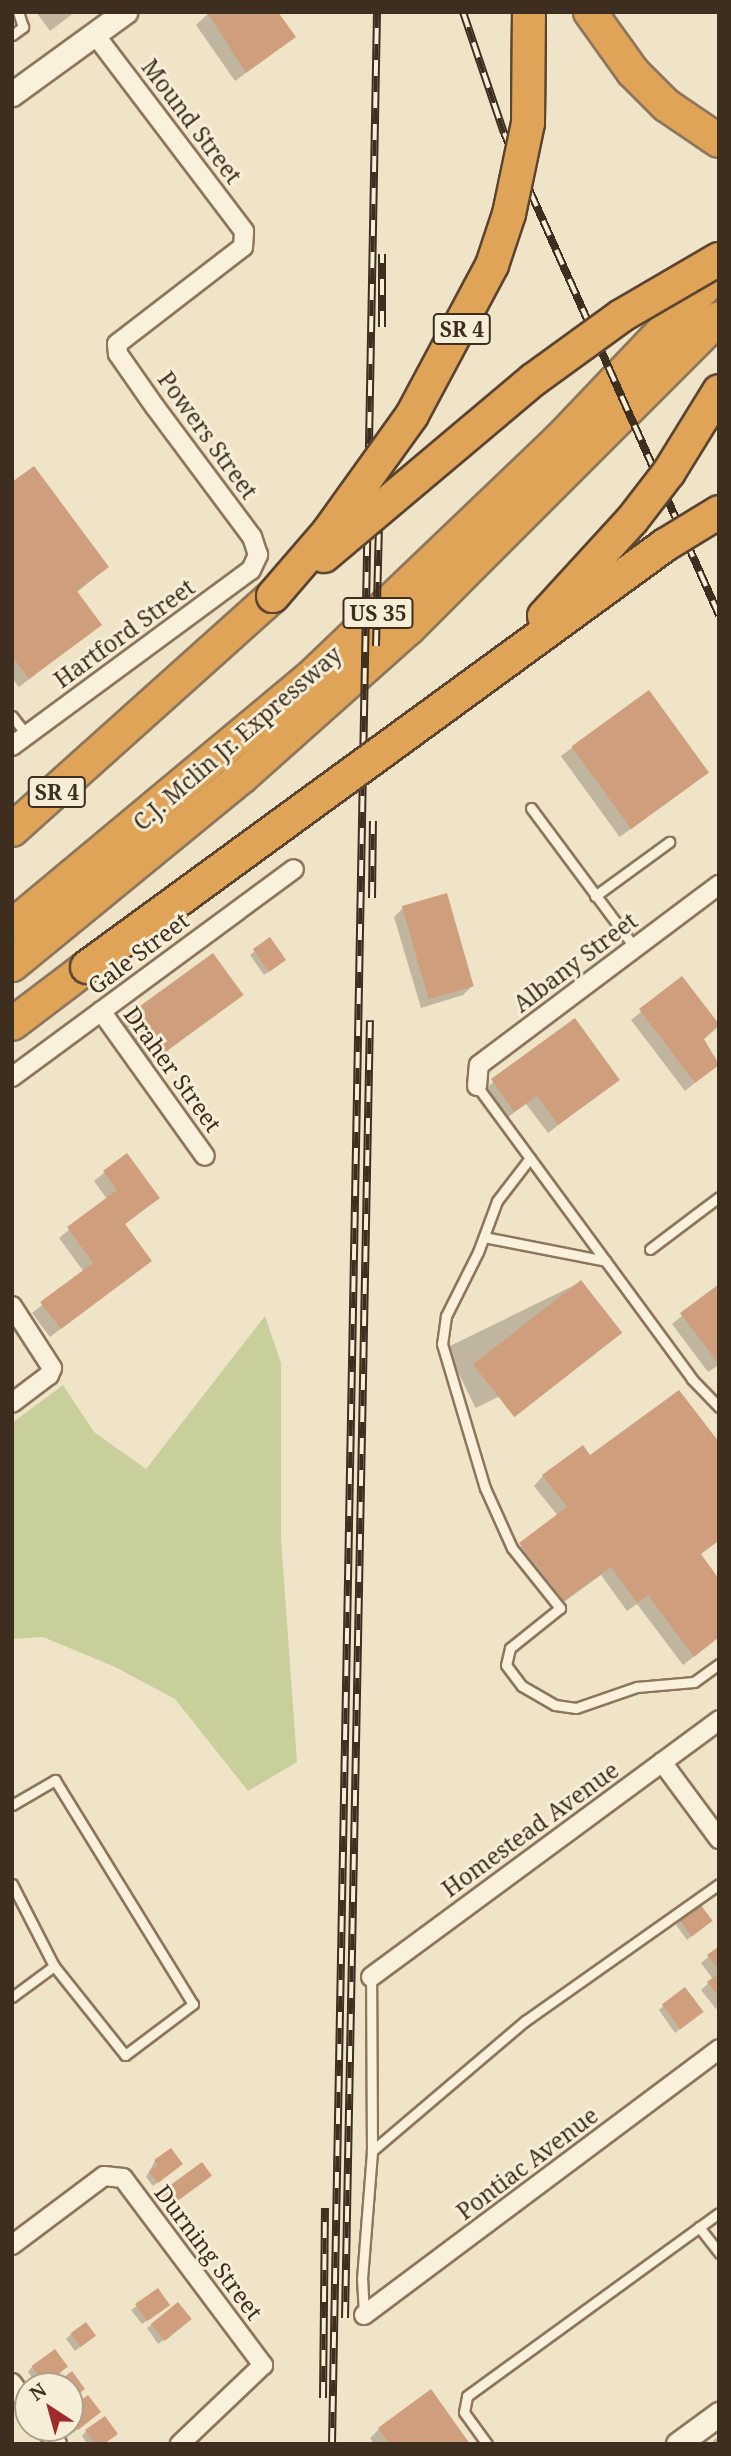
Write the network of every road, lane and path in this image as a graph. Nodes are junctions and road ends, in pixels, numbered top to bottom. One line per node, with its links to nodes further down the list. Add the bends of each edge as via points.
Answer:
1 (18, 12): 6 (lane, via 23,27)
2 (125, 12): 5 (street)
3 (529, 12): 16 (highway, SR 4, bridge, via 528,123 509,214 492,265 412,415 328,532)
4 (590, 12): 8 (highway, via 633,72 666,105)
5 (95, 34): 7 (street); 12 (street, Mound Street, via 247,239 243,247)
6 (12, 35)
7 (12, 94)
8 (719, 141)
9 (719, 259): 16 (highway, bridge, via 630,309 533,380)
10 (719, 272): 26 (highway, C.J. Mclin Jr. Expressway / US 35, via 560,439 313,675)
11 (719, 318): 28 (highway, C.J. Mclin Jr. Expressway / US 35, via 409,628 243,776)
12 (117, 344): 15 (street, Powers Street, via 118,354 252,537)
13 (719, 391): 17 (highway, bridge, via 668,472 624,529 551,609)
14 (719, 512): 17 (highway, bridge, via 664,545)
15 (258, 555): 19 (street, Hartford Street, via 251,570)
16 (273, 596): 21 (highway, SR 4)
17 (452, 699): 30 (highway, bridge)
18 (12, 716): 19 (lane)
19 (20, 741)
20 (531, 808): 25 (lane)
21 (12, 830)
22 (669, 842): 25 (lane)
23 (294, 869): 29 (street, Gale Street)
24 (719, 885): 27 (street, Albany Street)
25 (595, 896): 27 (lane)
26 (12, 926)
27 (635, 948): 32 (street, Albany Street, via 479,1065)
28 (12, 965)
29 (101, 1011): 31 (street, Gale Street); 33 (street, Draher Street)
30 (12, 1024)
31 (12, 1077)
32 (477, 1086): 34 (lane)
33 (205, 1156)
34 (530, 1158): 36 (lane, via 497,1201); 38 (lane)
35 (719, 1197): 37 (lane)
36 (484, 1237): 38 (lane); 42 (lane, via 446,1316 442,1344 485,1488 512,1548 560,1608 510,1648 506,1665 522,1686 555,1705 576,1708 637,1687 694,1682)
37 (650, 1249)
38 (606, 1261): 41 (lane, via 692,1379)
39 (12, 1306): 40 (street, via 52,1368 49,1376)
40 (12, 1402)
41 (719, 1407)
42 (719, 1664)
43 (719, 1720): 44 (street, Homestead Avenue)
44 (662, 1762): 46 (street); 50 (street, Homestead Avenue)
45 (12, 1805): 49 (lane, via 55,1780 193,2004 125,2055)
46 (719, 1839)
47 (12, 1884): 49 (lane)
48 (719, 1884): 53 (lane, via 525,2021)
49 (54, 1966): 51 (lane)
50 (371, 1977): 53 (lane)
51 (12, 1997)
52 (719, 2049): 58 (street, Pontiac Avenue)
53 (372, 2151): 58 (lane, via 362,2279)
54 (719, 2213): 55 (lane)
55 (699, 2228): 57 (lane); 62 (lane, via 467,2396 464,2412)
56 (12, 2245): 61 (street, Durning Street, via 113,2174 123,2178 263,2365)
57 (719, 2253)
58 (364, 2315)
59 (719, 2414): 60 (street)
60 (680, 2443)
61 (180, 2444)
62 (486, 2444)

